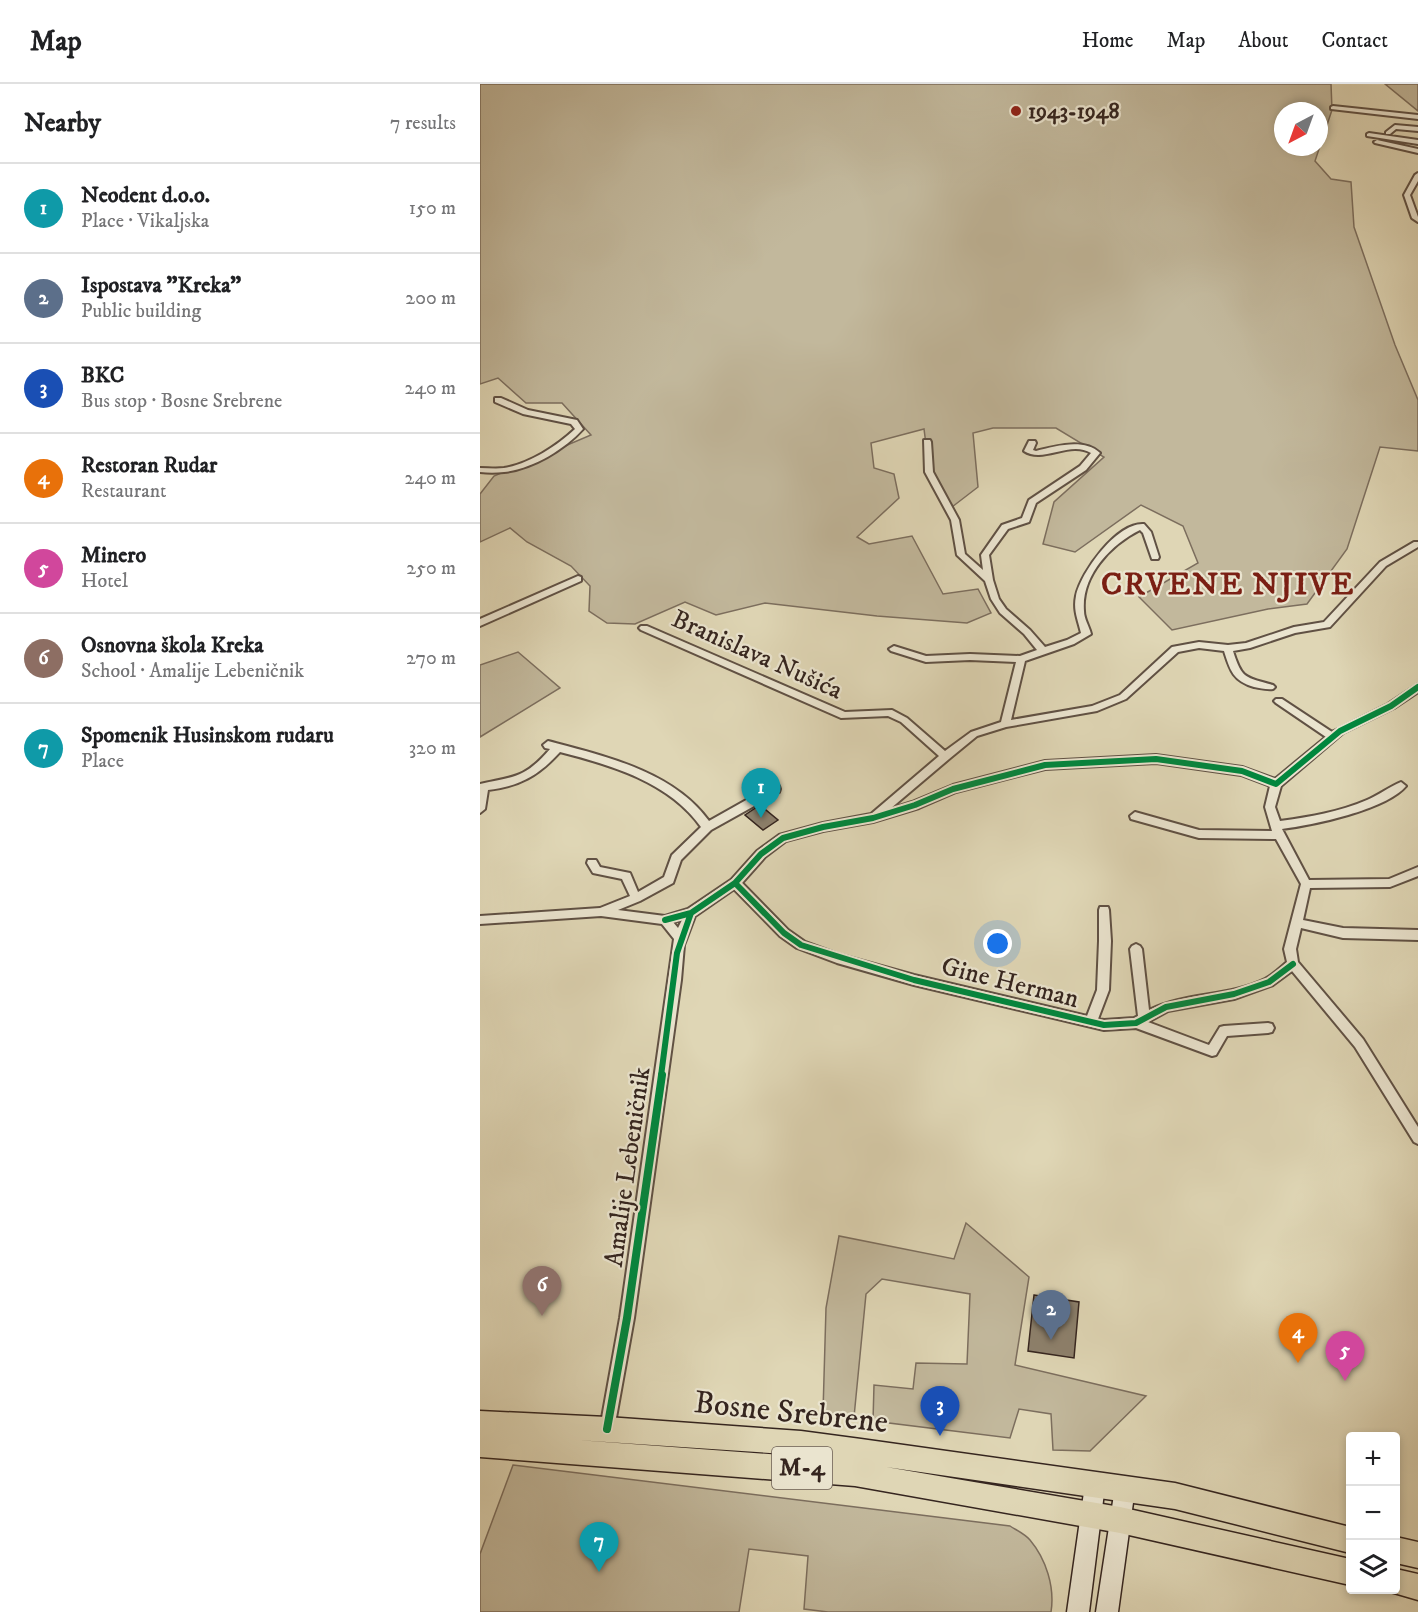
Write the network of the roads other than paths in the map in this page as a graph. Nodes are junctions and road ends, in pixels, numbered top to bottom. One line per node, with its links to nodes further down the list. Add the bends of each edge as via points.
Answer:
1 (1333, 108): 2 (street)
2 (1418, 117)
3 (1418, 129): 4 (street, via 1395,127)
4 (1388, 133)
5 (1369, 135): 7 (street)
6 (1374, 141): 8 (street)
7 (1418, 142)
8 (1418, 151)
9 (1418, 175): 10 (street, via 1407,195)
10 (1418, 220)
11 (498, 400): 14 (street, via 526,412 574,422 579,429 519,466)
12 (927, 442): 18 (street, via 929,472 955,520 961,555)
13 (1032, 443): 18 (street, via 1028,451 1035,454 1085,447 1096,453 1083,468 1032,502 1026,520 1002,530 985,555)
14 (480, 470)
15 (1418, 541): 21 (street, via 1383,564 1327,625)
16 (1155, 557): 23 (street, via 1142,526 1105,549 1083,587 1079,611 1086,634 1068,644)
17 (578, 579): 19 (street)
18 (989, 580): 23 (street, via 1003,611)
19 (480, 623)
20 (644, 628): 30 (street, Branislava Nušića, via 844,716 889,712)
21 (1228, 648): 25 (street, via 1235,674 1246,682); 28 (street, via 1182,646 1123,697 1094,709)
22 (894, 650): 24 (street, via 926,659)
23 (1041, 650): 24 (street)
24 (1021, 659): 28 (street)
25 (1270, 687)
26 (1418, 687): 29 (street)
27 (1279, 701): 29 (street)
28 (1005, 724): 30 (street, via 974,734)
29 (1333, 737): 31 (street)
30 (945, 756): 36 (street)
31 (1276, 784): 36 (street, via 1242,771 1156,759 1045,765 953,789 915,806); 38 (street, via 1270,807)
32 (1401, 786): 38 (street, via 1381,799 1339,815)
33 (775, 789): 37 (street)
34 (480, 803): 37 (street, via 483,788 511,784 540,769 553,746 651,778 699,812)
35 (1135, 816): 38 (street, via 1199,834)
36 (873, 818): 41 (street, via 783,838 760,854)
37 (707, 827): 43 (street, via 676,858 669,880)
38 (1277, 831): 42 (street)
39 (592, 863): 43 (street, via 597,870 626,876)
40 (1418, 871): 42 (street, via 1390,883)
41 (735, 882): 46 (street); 55 (street, Gine Herman, via 784,933 801,945 914,980)
42 (1306, 884): 49 (street)
43 (636, 898): 45 (street)
44 (1104, 910): 55 (street, via 1103,990)
45 (601, 912): 47 (street); 48 (street)
46 (691, 913): 48 (street); 51 (street, Amalije Lebeničnik)
47 (480, 920)
48 (666, 920): 51 (street)
49 (1297, 922): 50 (street, via 1343,933); 53 (street, via 1290,949)
50 (1418, 935)
51 (679, 937): 59 (street, Amalije Lebeničnik, via 627,1318)
52 (1136, 949): 54 (street)
53 (1293, 963): 54 (street, Gine Herman, via 1269,982 1234,994 1166,1007); 57 (street, via 1359,1043)
54 (1140, 1021): 55 (street, Gine Herman, via 1104,1025); 56 (street, Gine Herman, via 1212,1050 1224,1031)
55 (1091, 1022)
56 (1268, 1028)
57 (1418, 1138)
58 (480, 1423): 59 (main road, Bosne Srebrene / M-4)
59 (607, 1429): 61 (main road, Bosne Srebrene / M-4, via 801,1443)
60 (480, 1445): 63 (main road, Bosne Srebrene / M-4, via 795,1467)
61 (1095, 1485): 62 (main road, M-4); 63 (main road)
62 (1125, 1488): 64 (main road); 65 (main road, M-4, via 1174,1496)
63 (1091, 1515): 64 (main road, Bosne Srebrene / M-4); 71 (main road)
64 (1120, 1520): 68 (main road, M-4); 72 (main road)
65 (1346, 1539)
66 (1400, 1551): 67 (main road)
67 (1418, 1555)
68 (1346, 1571)
69 (1400, 1583): 70 (main road)
70 (1418, 1587)
71 (1078, 1612)
72 (1107, 1612)

